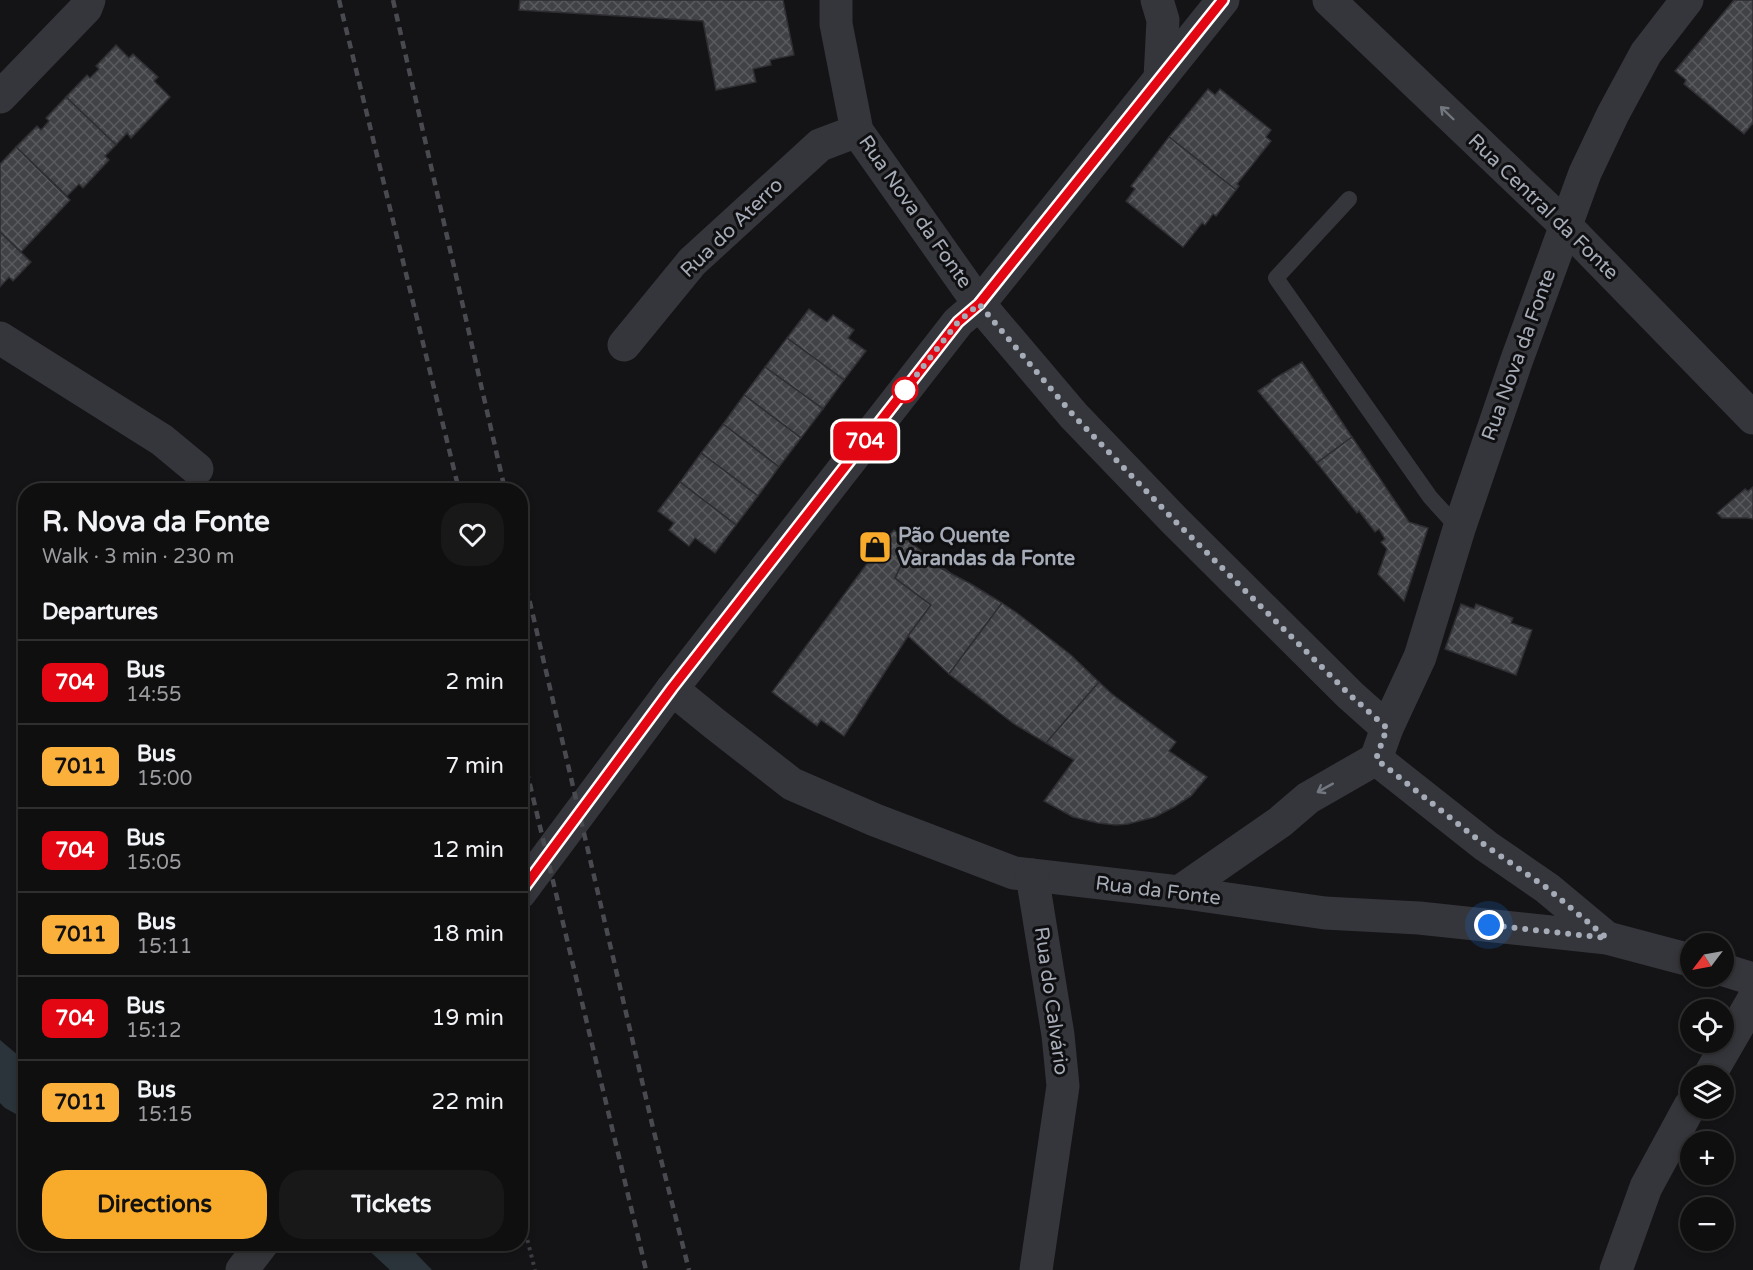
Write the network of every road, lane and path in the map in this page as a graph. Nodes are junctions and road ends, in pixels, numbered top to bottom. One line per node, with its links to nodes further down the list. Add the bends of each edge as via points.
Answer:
1 (89, 0): 8 (street, via 86,8)
2 (836, 0): 9 (street, Rua Nova da Fonte, via 836,24)
3 (1157, 0): 7 (street, via 1163,21)
4 (1223, 0): 7 (street)
5 (1329, 0): 11 (street, Rua Central da Fonte, one-way to 5)
6 (1687, 0): 11 (street, Rua Nova da Fonte, via 1640,63 1585,174)
7 (1160, 78): 12 (street)
8 (0, 97)
9 (857, 131): 12 (street, Rua Nova da Fonte); 14 (street, Rua do Aterro, via 820,145 802,160 692,262)
10 (1349, 199): 17 (lane, via 1276,278 1430,497)
11 (1566, 226): 15 (street, Rua Central da Fonte); 17 (street, Rua Nova da Fonte)
12 (979, 304): 18 (street, via 958,322); 19 (street, Rua Nova da Fonte, via 1074,416 1166,512)
13 (1, 340): 16 (street, via 162,440)
14 (624, 345)
15 (1753, 418)
16 (197, 469)
17 (1459, 529): 19 (street, Rua Nova da Fonte, via 1420,657)
18 (672, 688): 21 (street, Rua da Fonte, via 792,784 1014,873); 22 (street)
19 (1387, 728): 20 (street, Rua Nova da Fonte)
20 (1376, 759): 23 (street, one-way to 23, via 1308,798); 24 (street)
21 (1032, 875): 23 (street, Rua da Fonte); 35 (street, Rua do Calvário, via 1063,1086)
22 (528, 882)
23 (1179, 892): 24 (street, Rua da Fonte, via 1325,913 1419,918)
24 (1607, 938): 25 (street, Rua da Fonte)
25 (1680, 957)
26 (1734, 973): 27 (street)
27 (1753, 979)
28 (1753, 1000): 29 (street)
29 (1715, 1065)
30 (1683, 1119): 36 (street, via 1646,1186)
31 (528, 1242): 34 (path)
32 (257, 1251): 33 (street)
33 (242, 1270)
34 (535, 1270)
35 (1036, 1270)
36 (1616, 1270)

